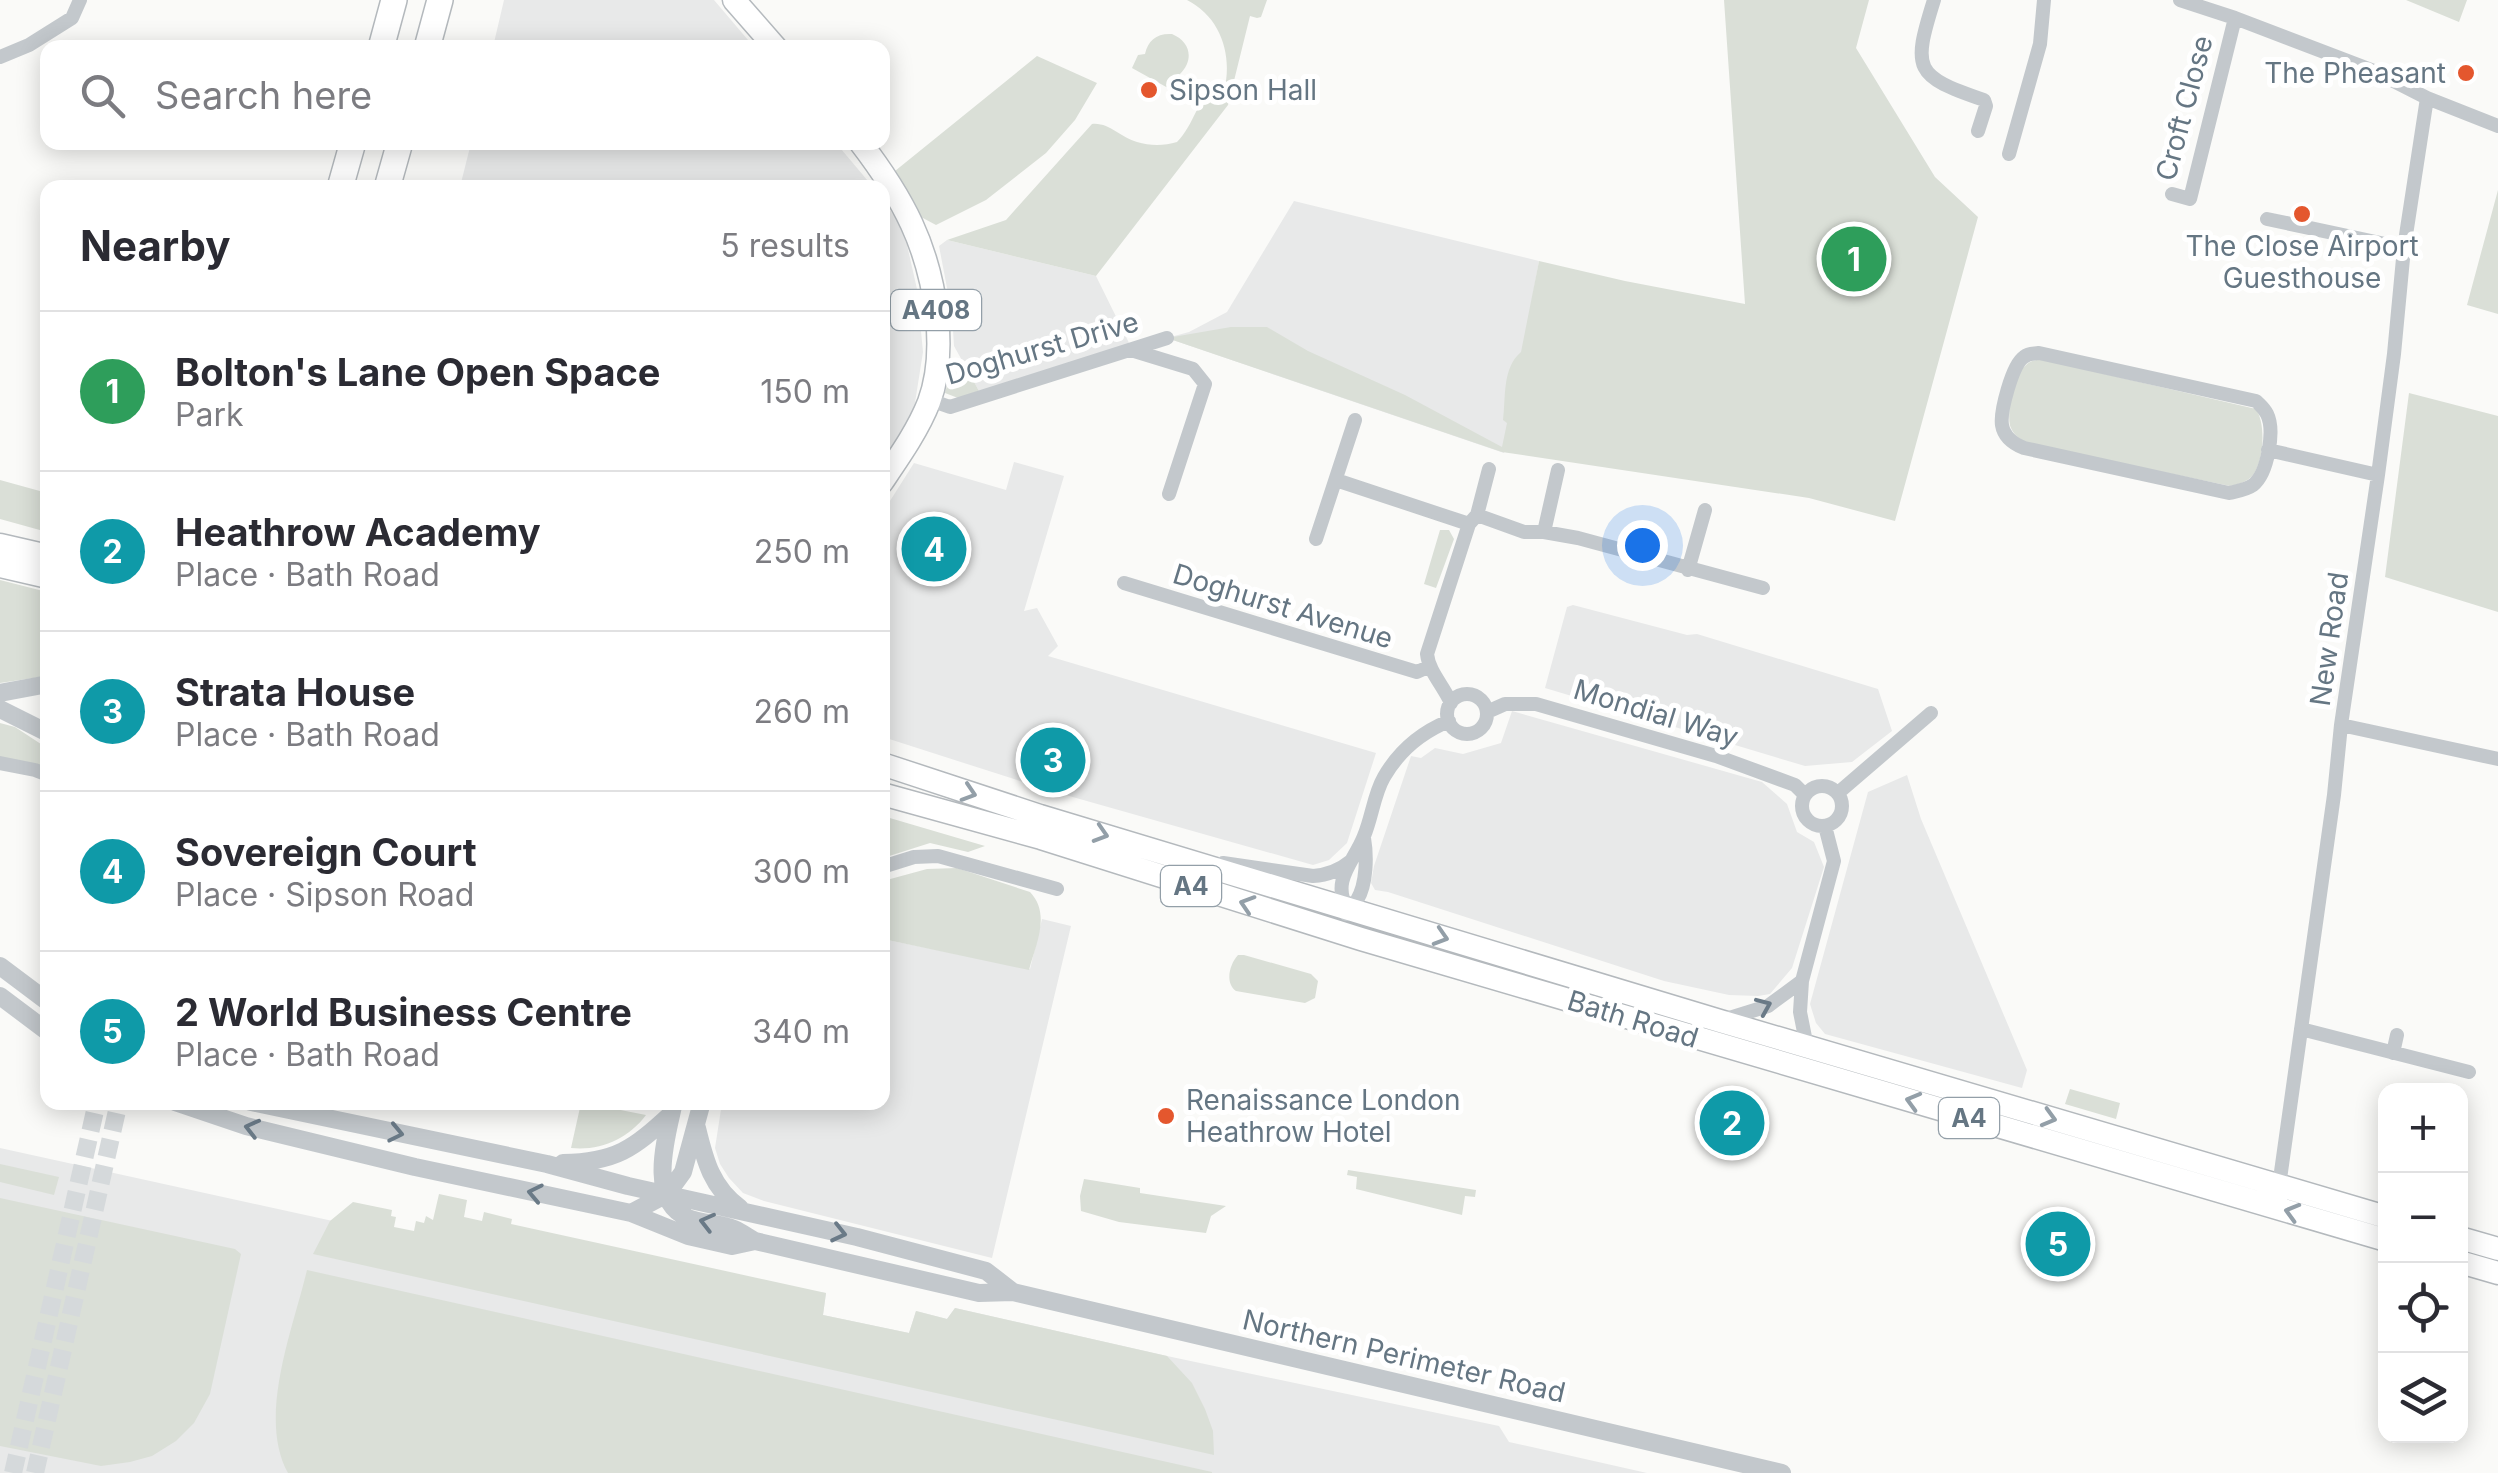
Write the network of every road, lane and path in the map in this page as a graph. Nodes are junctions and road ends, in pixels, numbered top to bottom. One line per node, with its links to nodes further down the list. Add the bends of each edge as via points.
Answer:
1 (80, 0): 12 (street, via 72,18)
2 (394, 0): 9 (highway)
3 (440, 0): 10 (highway)
4 (734, 0): 11 (main road)
5 (1934, 0): 15 (street, via 1921,58 1936,82 1984,100)
6 (2044, 0): 19 (street, via 2040,44)
7 (2180, 0): 8 (street)
8 (2235, 18): 13 (street); 24 (street, Croft Close, via 2190,200)
9 (383, 40)
10 (429, 40)
11 (769, 40)
12 (0, 57)
13 (2427, 98): 14 (street); 26 (street, New Road)
14 (2498, 126)
15 (1978, 131)
16 (351, 150): 20 (highway)
17 (398, 150): 21 (highway)
18 (866, 150): 22 (main road, A408)
19 (2009, 154)
20 (342, 180)
21 (389, 180)
22 (888, 180)
23 (890, 184): 29 (main road, A408, via 931,276 938,368)
24 (2172, 194)
25 (2266, 219): 26 (street)
26 (2404, 248): 35 (street, New Road)
27 (1168, 338): 28 (street, Doghurst Drive)
28 (1130, 350): 29 (street, Doghurst Drive, via 950,407); 37 (street, via 1193,369 1205,384)
29 (930, 400): 32 (main road, A408)
30 (1355, 420): 36 (street)
31 (2268, 450): 31 (street, via 2266,411 2251,399 2039,354 2017,364 2003,412 2007,436 2024,448 2229,493 2259,479); 35 (street)
32 (890, 469)
33 (1489, 469): 39 (street)
34 (1558, 470): 40 (street)
35 (2378, 475): 57 (street, New Road)
36 (1336, 480): 39 (street); 41 (street)
37 (1169, 494)
38 (1706, 510): 45 (street)
39 (1473, 520): 40 (street); 49 (street)
40 (1544, 532): 45 (street)
41 (1316, 538)
42 (0, 545): 43 (main road)
43 (40, 554)
44 (0, 566): 46 (main road)
45 (1688, 570): 48 (street)
46 (40, 575)
47 (1124, 583): 49 (street, Doghurst Avenue, via 1417,672)
48 (1763, 588)
49 (1428, 667): 52 (street)
50 (40, 686): 51 (street)
51 (0, 693)
52 (1451, 703): 54 (street, via 1472,695); 56 (street)
53 (0, 709): 58 (street)
54 (1487, 712): 56 (street, via 1481,728 1470,734); 64 (street, Mondial Way, via 1536,704 1714,755 1795,784)
55 (1930, 713): 63 (street)
56 (1449, 721): 67 (street, via 1412,743 1384,777)
57 (2341, 725): 59 (street); 80 (street, New Road)
58 (40, 729)
59 (2498, 759)
60 (0, 764): 62 (street)
61 (890, 767): 68 (main road, Bath Road / A4, one-way to 68)
62 (40, 772)
63 (1838, 793): 64 (street, via 1821,786); 66 (street, via 1842,810)
64 (1805, 795): 66 (street, via 1803,814)
65 (890, 796): 73 (main road, Bath Road / A4, one-way to 65)
66 (1825, 826): 75 (street, via 1834,862)
67 (1364, 838): 69 (street); 72 (street, via 1361,888)
68 (1188, 859): 69 (street, Bath Road, via 1313,876); 72 (main road, Bath Road / A4)
69 (1350, 861): 72 (street, via 1340,886)
70 (890, 864): 71 (street, via 938,856)
71 (1058, 888)
72 (1348, 909): 73 (street); 78 (main road, Bath Road / A4, one-way to 78)
73 (1340, 934): 97 (main road, Bath Road / A4, one-way to 73)
74 (0, 966): 77 (street)
75 (1802, 981): 78 (street, one-way to 75, via 1768,1006); 82 (street)
76 (0, 996): 79 (street)
77 (40, 996)
78 (1720, 1022): 82 (main road, Bath Road / A4)
79 (40, 1026)
80 (2301, 1029): 83 (street); 92 (street, New Road)
81 (2397, 1035): 83 (street)
82 (1806, 1047): 92 (main road, Bath Road / A4, one-way to 92)
83 (2393, 1053): 84 (street)
84 (2469, 1072)
85 (194, 1110): 95 (street, Northern Perimeter Road, one-way to 85)
86 (289, 1110): 91 (street, one-way to 91)
87 (670, 1110): 91 (street, via 619,1155)
88 (672, 1110): 93 (street, via 661,1166)
89 (700, 1110): 90 (street)
90 (697, 1128): 93 (street, via 684,1172); 94 (street, via 710,1174)
91 (547, 1164): 93 (street, Northern Perimeter Road)
92 (2279, 1186): 96 (main road, Bath Road / A4)
93 (666, 1194): 94 (street, Northern Perimeter Road); 95 (street); 99 (street, one-way to 93, via 682,1214)
94 (744, 1211): 103 (street, Northern Perimeter Road, one-way to 103, via 986,1271)
95 (631, 1214): 99 (street, Northern Perimeter Road, via 732,1246)
96 (2378, 1215)
97 (2378, 1238)
98 (2468, 1240): 100 (main road)
99 (755, 1241): 103 (street, Northern Perimeter Road, via 979,1293)
100 (2498, 1249)
101 (2463, 1263): 102 (main road)
102 (2498, 1273)
103 (1013, 1292): 104 (street, Northern Perimeter Road)
104 (1782, 1473)

